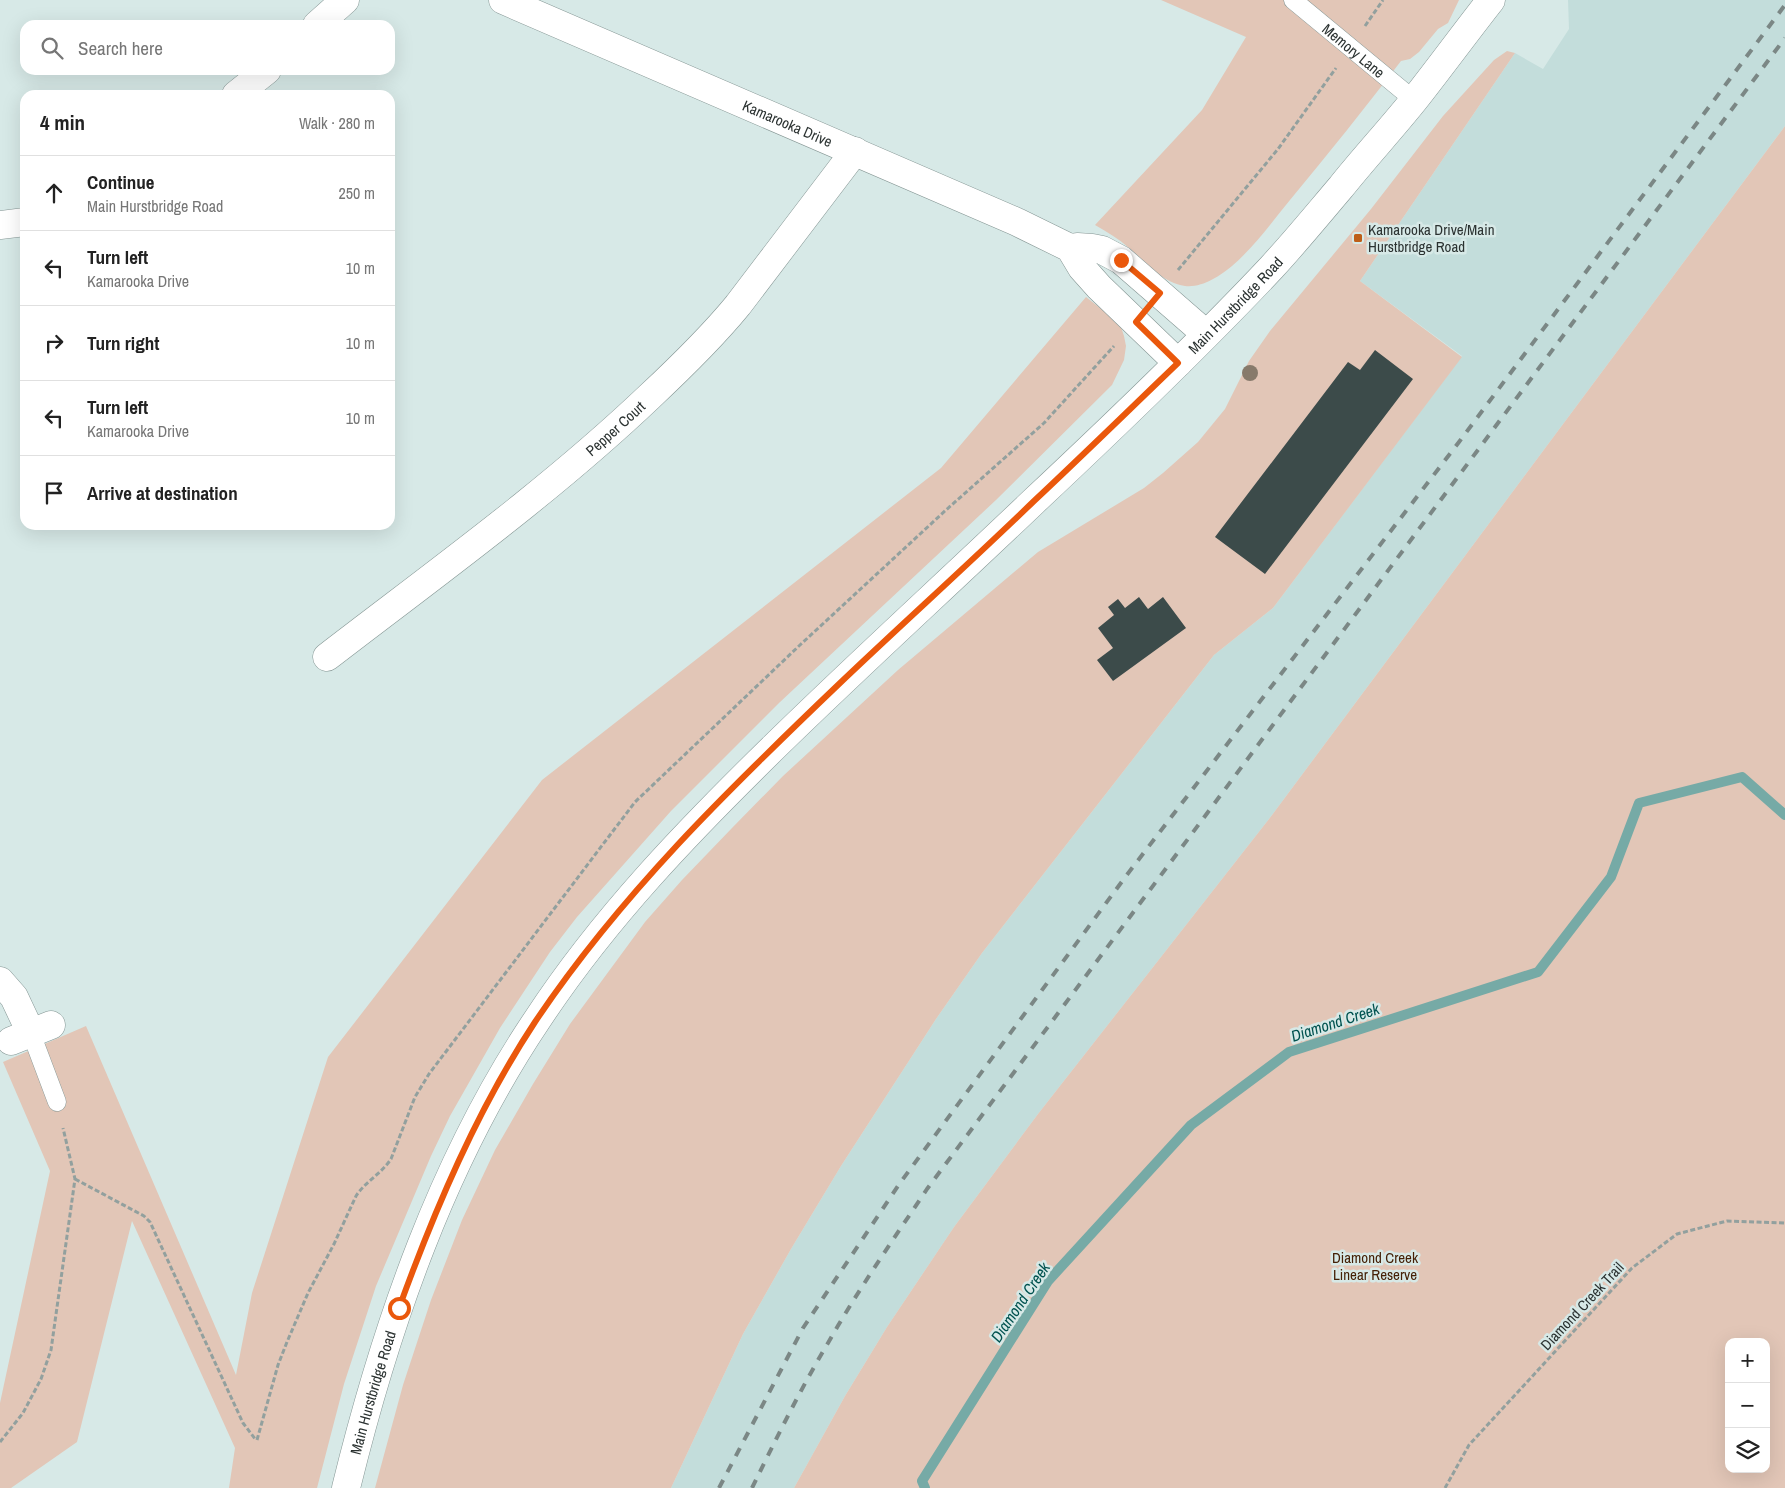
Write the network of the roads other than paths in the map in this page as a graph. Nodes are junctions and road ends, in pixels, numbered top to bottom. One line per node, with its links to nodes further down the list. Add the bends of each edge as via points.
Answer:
1 (345, 0): 5 (main road)
2 (503, 0): 9 (main road, Kamarooka Drive)
3 (1293, 0): 8 (lane, Memory Lane)
4 (1491, 0): 8 (main road, Main Hurstbridge Road)
5 (323, 20)
6 (261, 75): 7 (main road)
7 (242, 90)
8 (1414, 100): 13 (main road, Main Hurstbridge Road, via 1272,266)
9 (855, 151): 12 (main road, Kamarooka Drive); 15 (main road, Pepper Court, via 738,305 681,367 560,476)
10 (20, 223): 11 (main road)
11 (0, 225)
12 (1070, 248): 13 (main road, Kamarooka Drive, via 1092,248 1113,255); 14 (main road, via 1082,268)
13 (1206, 334): 14 (main road, Main Hurstbridge Road)
14 (1178, 363): 19 (main road, Main Hurstbridge Road, via 734,786 589,945 530,1031 493,1093 457,1164 424,1239 399,1308 366,1411)
15 (327, 657)
16 (0, 982): 17 (main road, via 14,997)
17 (31, 1033): 18 (lane)
18 (57, 1102)
19 (346, 1488)

